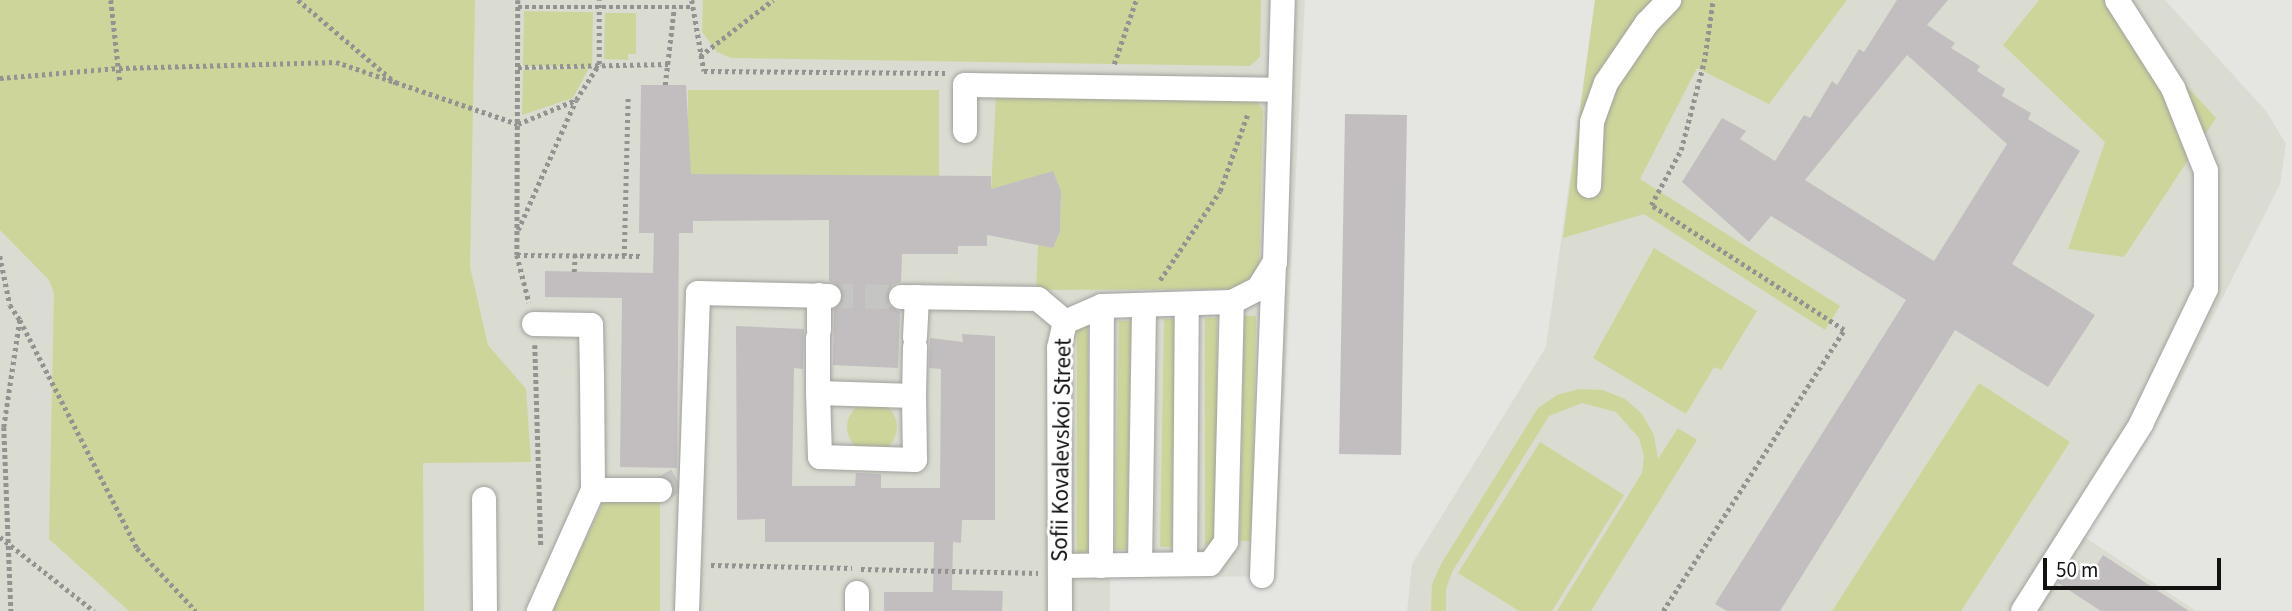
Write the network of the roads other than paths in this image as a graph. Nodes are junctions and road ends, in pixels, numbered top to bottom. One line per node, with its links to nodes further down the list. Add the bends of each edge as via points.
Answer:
1 (1283, 0): 4 (street)
2 (1669, 0): 6 (street, via 1606,83 1592,122)
3 (2117, 0): 28 (street, via 2173,89 2206,171 2206,289 2141,424)
4 (1269, 90): 5 (street, via 965,85); 7 (street)
5 (965, 131)
6 (1589, 186)
7 (1275, 262): 9 (street, via 1258,289); 23 (street)
8 (1150, 295): 10 (street, Sofii Kovalevskoi Street); 11 (street, Sofii Kovalevskoi Street); 20 (street)
9 (1232, 303): 10 (street, Sofii Kovalevskoi Street); 19 (street, via 1226,542 1210,564)
10 (1187, 304): 19 (street)
11 (1102, 306): 12 (street, Sofii Kovalevskoi Street); 22 (street)
12 (1065, 322): 15 (street, via 1038,299 909,297 915,342); 21 (street, Sofii Kovalevskoi Street, via 1059,348)
13 (534, 324): 17 (street, via 591,325)
14 (818, 393): 15 (street); 15 (street, via 820,457 915,460); 16 (street, via 818,334 824,295 698,293)
15 (914, 396)
16 (676, 479): 17 (street); 26 (street, via 689,565)
17 (593, 490): 25 (street)
18 (484, 499): 24 (street)
19 (1185, 564): 20 (street)
20 (1140, 565): 22 (street)
21 (1060, 566): 22 (street); 27 (street, Sofii Kovalevskoi Street)
22 (1101, 566)
23 (1262, 576)
24 (485, 611)
25 (539, 611)
26 (687, 611)
27 (1060, 611)
28 (2023, 611)

